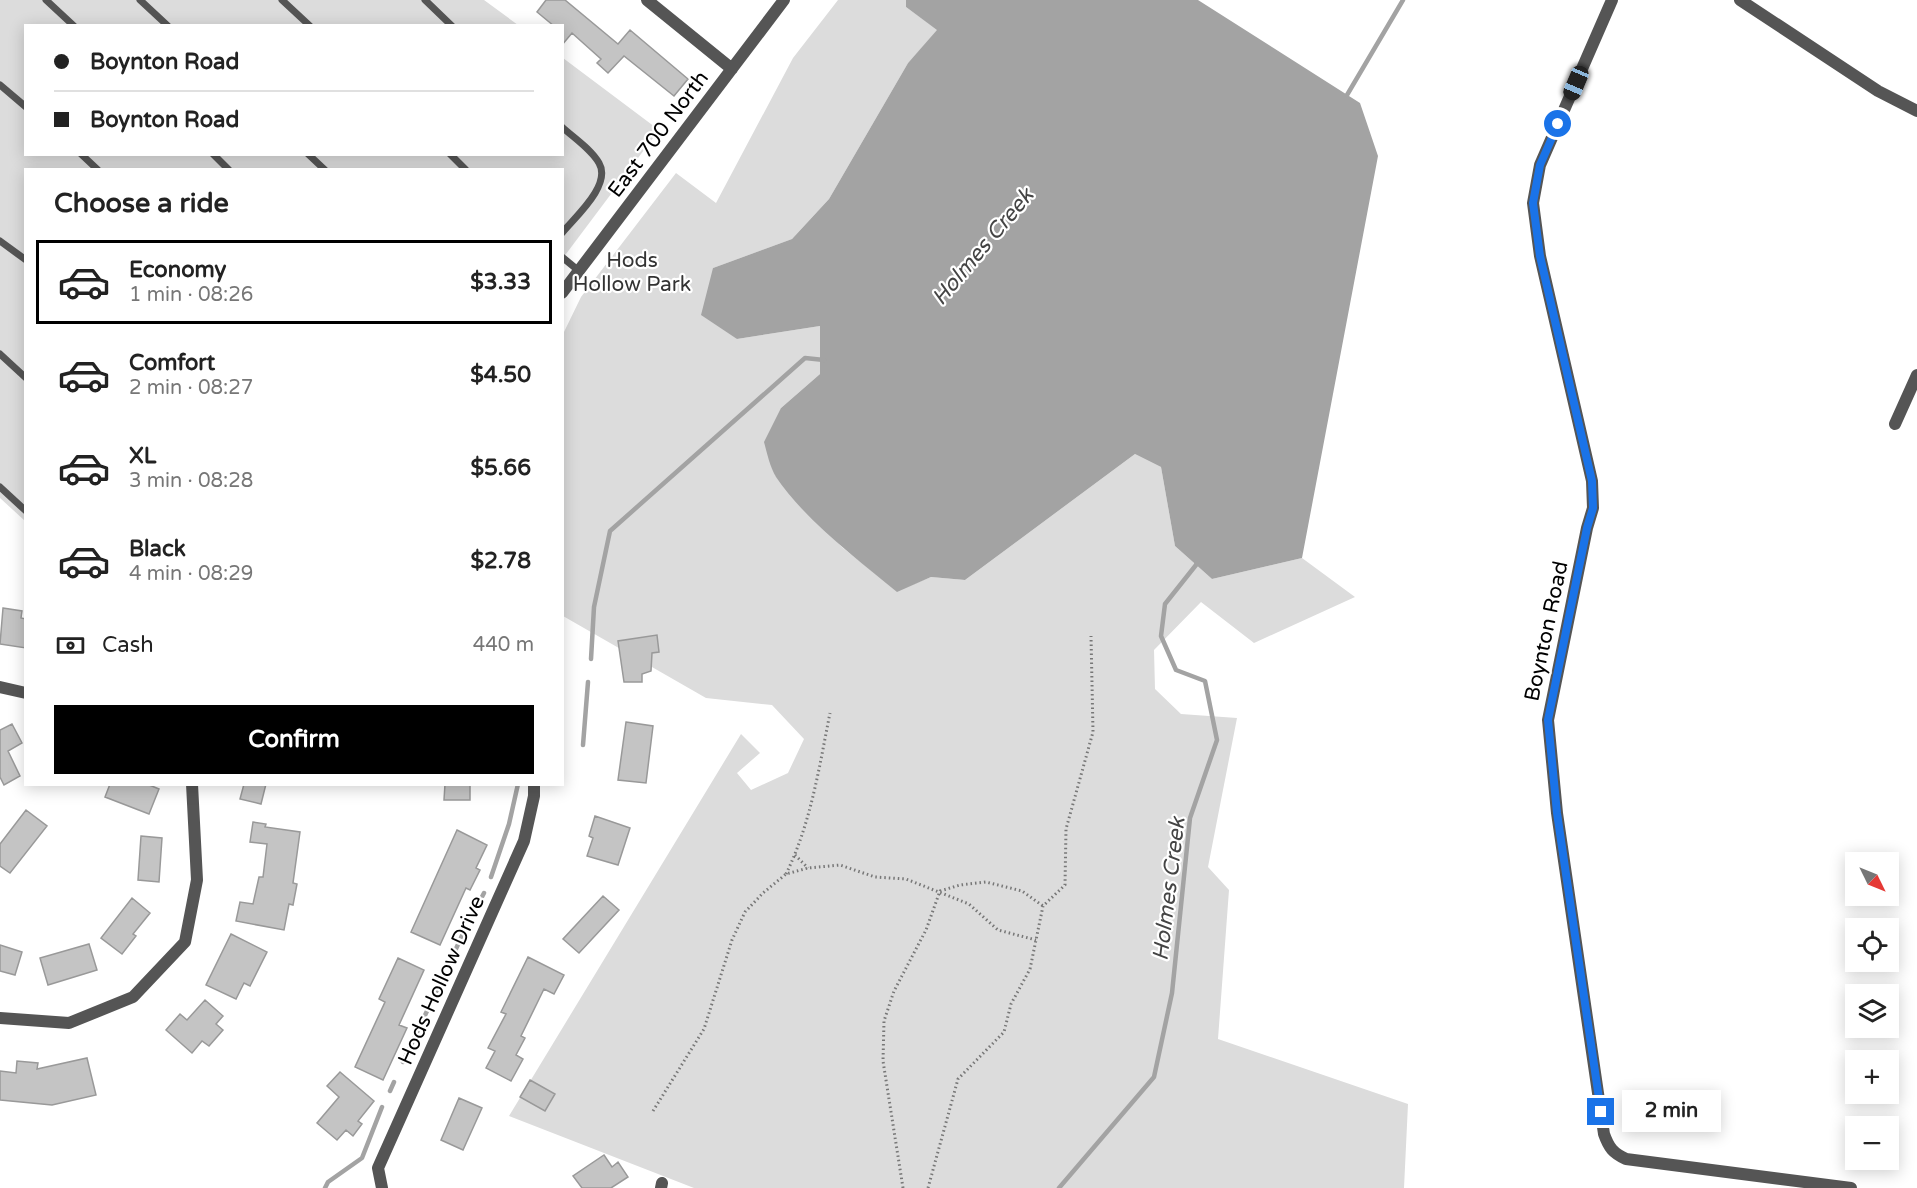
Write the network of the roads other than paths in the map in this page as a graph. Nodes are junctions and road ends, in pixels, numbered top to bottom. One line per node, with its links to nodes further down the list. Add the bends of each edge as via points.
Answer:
1 (46, 0): 9 (lane)
2 (140, 0): 10 (lane)
3 (282, 0): 11 (lane)
4 (425, 0): 12 (lane)
5 (647, 0): 13 (street)
6 (784, 0): 13 (street, East 700 North)
7 (1612, 0): 44 (street, Boynton Road, via 1540,165 1533,203 1540,256 1592,481 1593,508 1548,720 1557,813 1604,1134 1614,1153 1626,1159)
8 (1740, 0): 16 (street, via 1878,91)
9 (72, 24)
10 (166, 24)
11 (308, 24)
12 (450, 24)
13 (732, 69): 30 (street, East 700 North)
14 (0, 85): 15 (lane)
15 (24, 105)
16 (1917, 111)
17 (564, 129): 26 (lane, via 593,156 603,173 596,194)
18 (83, 156): 22 (lane)
19 (215, 156): 23 (lane)
20 (310, 156): 24 (lane)
21 (452, 156): 25 (lane)
22 (96, 168)
23 (227, 168)
24 (323, 168)
25 (464, 168)
26 (564, 231)
27 (0, 241): 28 (lane)
28 (24, 259)
29 (564, 259): 30 (lane)
30 (579, 271): 31 (street, East 700 North)
31 (564, 290)
32 (0, 354): 34 (lane)
33 (1917, 375): 35 (street)
34 (24, 376)
35 (1895, 424)
36 (0, 487): 37 (lane)
37 (24, 509)
38 (0, 687): 39 (street)
39 (24, 693)
40 (192, 786): 42 (street, via 197,880 184,942 133,997 69,1023)
41 (534, 786): 43 (street, Hods Hollow Drive, via 524,841 378,1168)
42 (0, 1018)
43 (382, 1188)
44 (1851, 1188)

